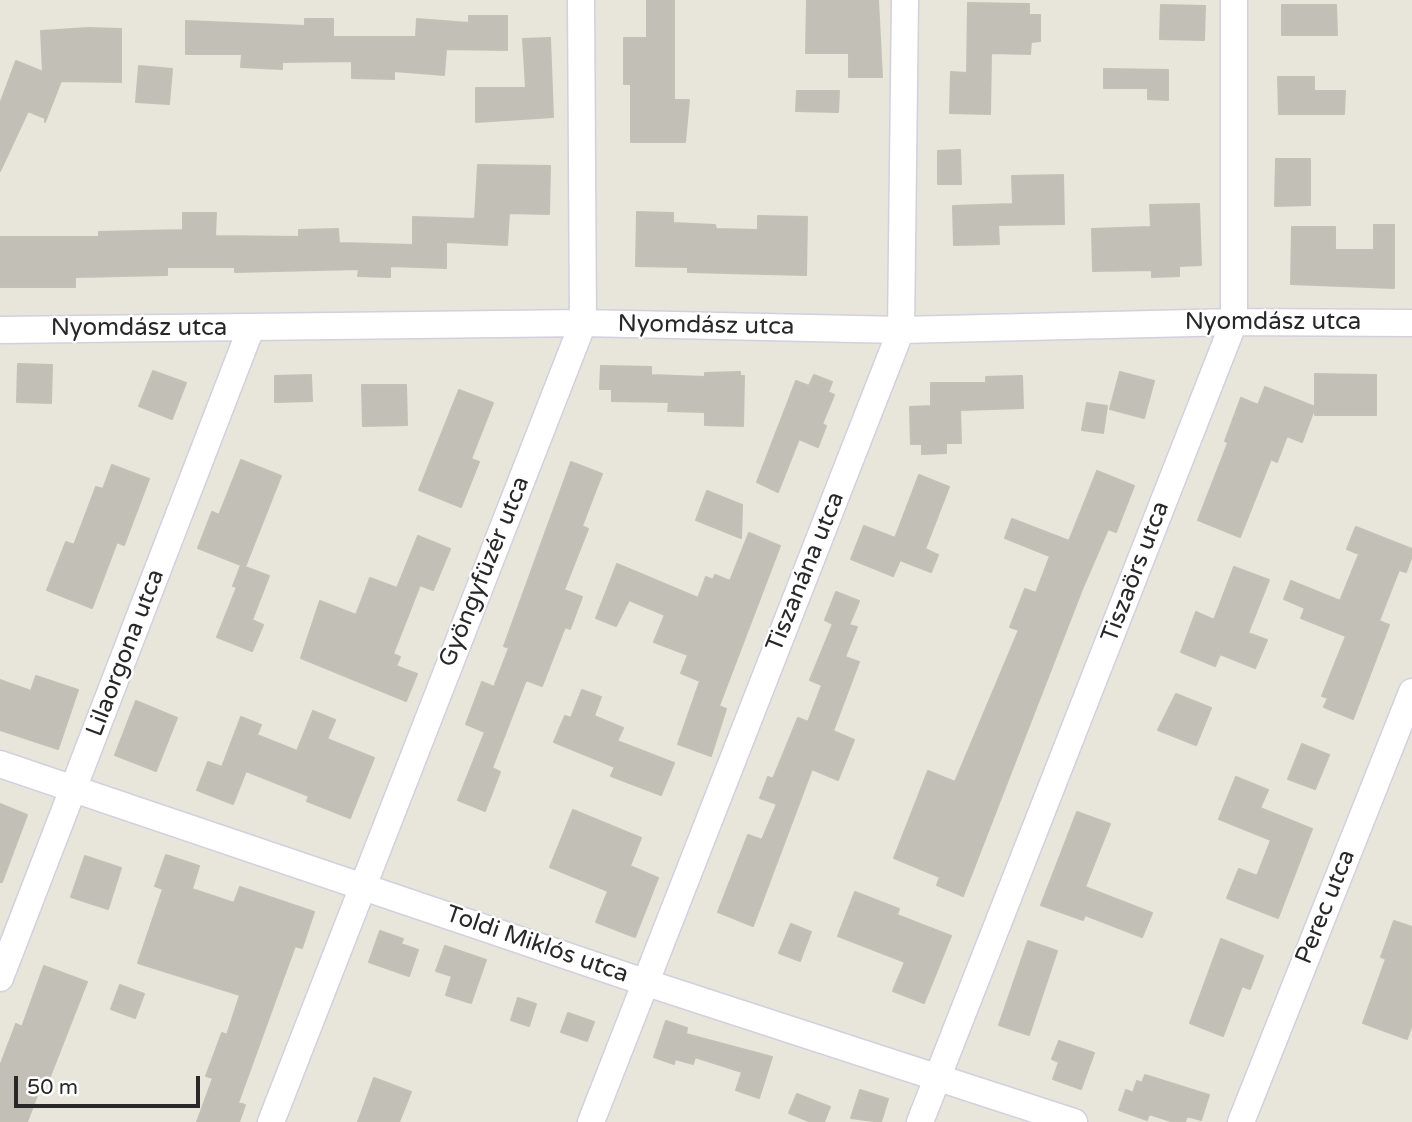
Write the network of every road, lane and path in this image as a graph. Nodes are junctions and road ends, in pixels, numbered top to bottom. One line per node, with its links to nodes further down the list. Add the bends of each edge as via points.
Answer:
1 (581, 0): 5 (street, Gyöngyfüzér utca)
2 (905, 0): 9 (street, Tiszanána utca)
3 (1234, 0): 4 (street, Tiszaörs utca)
4 (1234, 322): 6 (street, Nyomdász utca); 9 (street, Nyomdász utca); 16 (street, Tiszaörs utca)
5 (583, 323): 7 (street, Nyomdász utca); 9 (street, Nyomdász utca); 13 (street, Gyöngyfüzér utca)
6 (1412, 323)
7 (251, 328): 8 (street, Nyomdász utca); 12 (street, Lilaorgona utca)
8 (0, 330)
9 (901, 330): 15 (street, Tiszanána utca)
10 (1412, 692): 21 (street, Perec utca)
11 (0, 764): 12 (street, Toldi Miklós utca)
12 (74, 789): 13 (street, Toldi Miklós utca); 14 (street, Lilaorgona utca)
13 (361, 884): 15 (street, Toldi Miklós utca); 17 (street, Gyöngyfüzér utca)
14 (0, 978)
15 (644, 982): 16 (street, Toldi Miklós utca); 18 (street, Tiszanána utca)
16 (938, 1075): 19 (street, Tiszaörs utca); 20 (street, Toldi Miklós utca)
17 (271, 1122)
18 (591, 1122)
19 (920, 1122)
20 (1074, 1122)
21 (1241, 1122)

